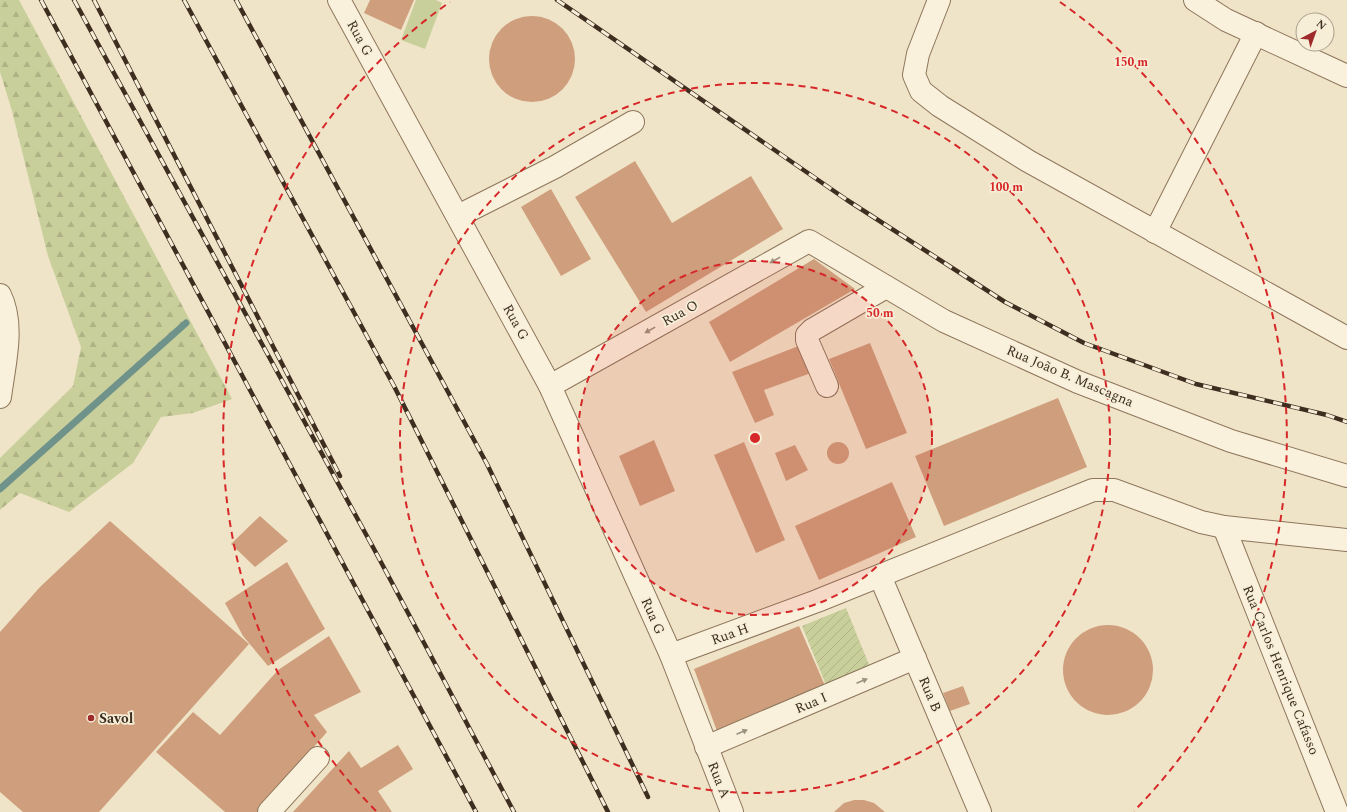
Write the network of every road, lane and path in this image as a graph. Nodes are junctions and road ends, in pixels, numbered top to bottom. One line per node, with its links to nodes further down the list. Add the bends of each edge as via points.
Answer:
1 (339, 0): 7 (street, Rua G)
2 (939, 0): 8 (street, via 918,54 914,74 921,92 1028,161)
3 (1195, 0): 4 (street, via 1226,20)
4 (1256, 33): 5 (street); 8 (street)
5 (1347, 76)
6 (633, 122): 7 (street, via 587,149)
7 (458, 216): 13 (street, Rua G)
8 (1155, 232): 12 (street)
9 (809, 241): 10 (street, Rua João B. Mascagna); 13 (street, Rua O, one-way to 13)
10 (886, 287): 14 (street, via 812,330 808,335 807,340); 16 (street, Rua João B. Mascagna, via 944,320 1078,382 1231,441)
11 (0, 295): 15 (street, via 5,306 7,333)
12 (1347, 338)
13 (550, 386): 20 (street, Rua G)
14 (827, 386)
15 (0, 397)
16 (1347, 476)
17 (1224, 527): 18 (street, Rua H); 19 (street, Rua H, via 1201,522 1114,490 1094,490); 27 (street, Rua Carlos Henrique Cafasso)
18 (1347, 540)
19 (880, 576): 20 (street, Rua H); 21 (street, Rua B)
20 (671, 656): 22 (street)
21 (915, 658): 22 (street, Rua I, one-way to 21); 26 (street, Rua B)
22 (706, 747): 25 (street, Rua A)
23 (318, 758): 24 (street)
24 (269, 812)
25 (732, 812)
26 (980, 812)
27 (1337, 812)

